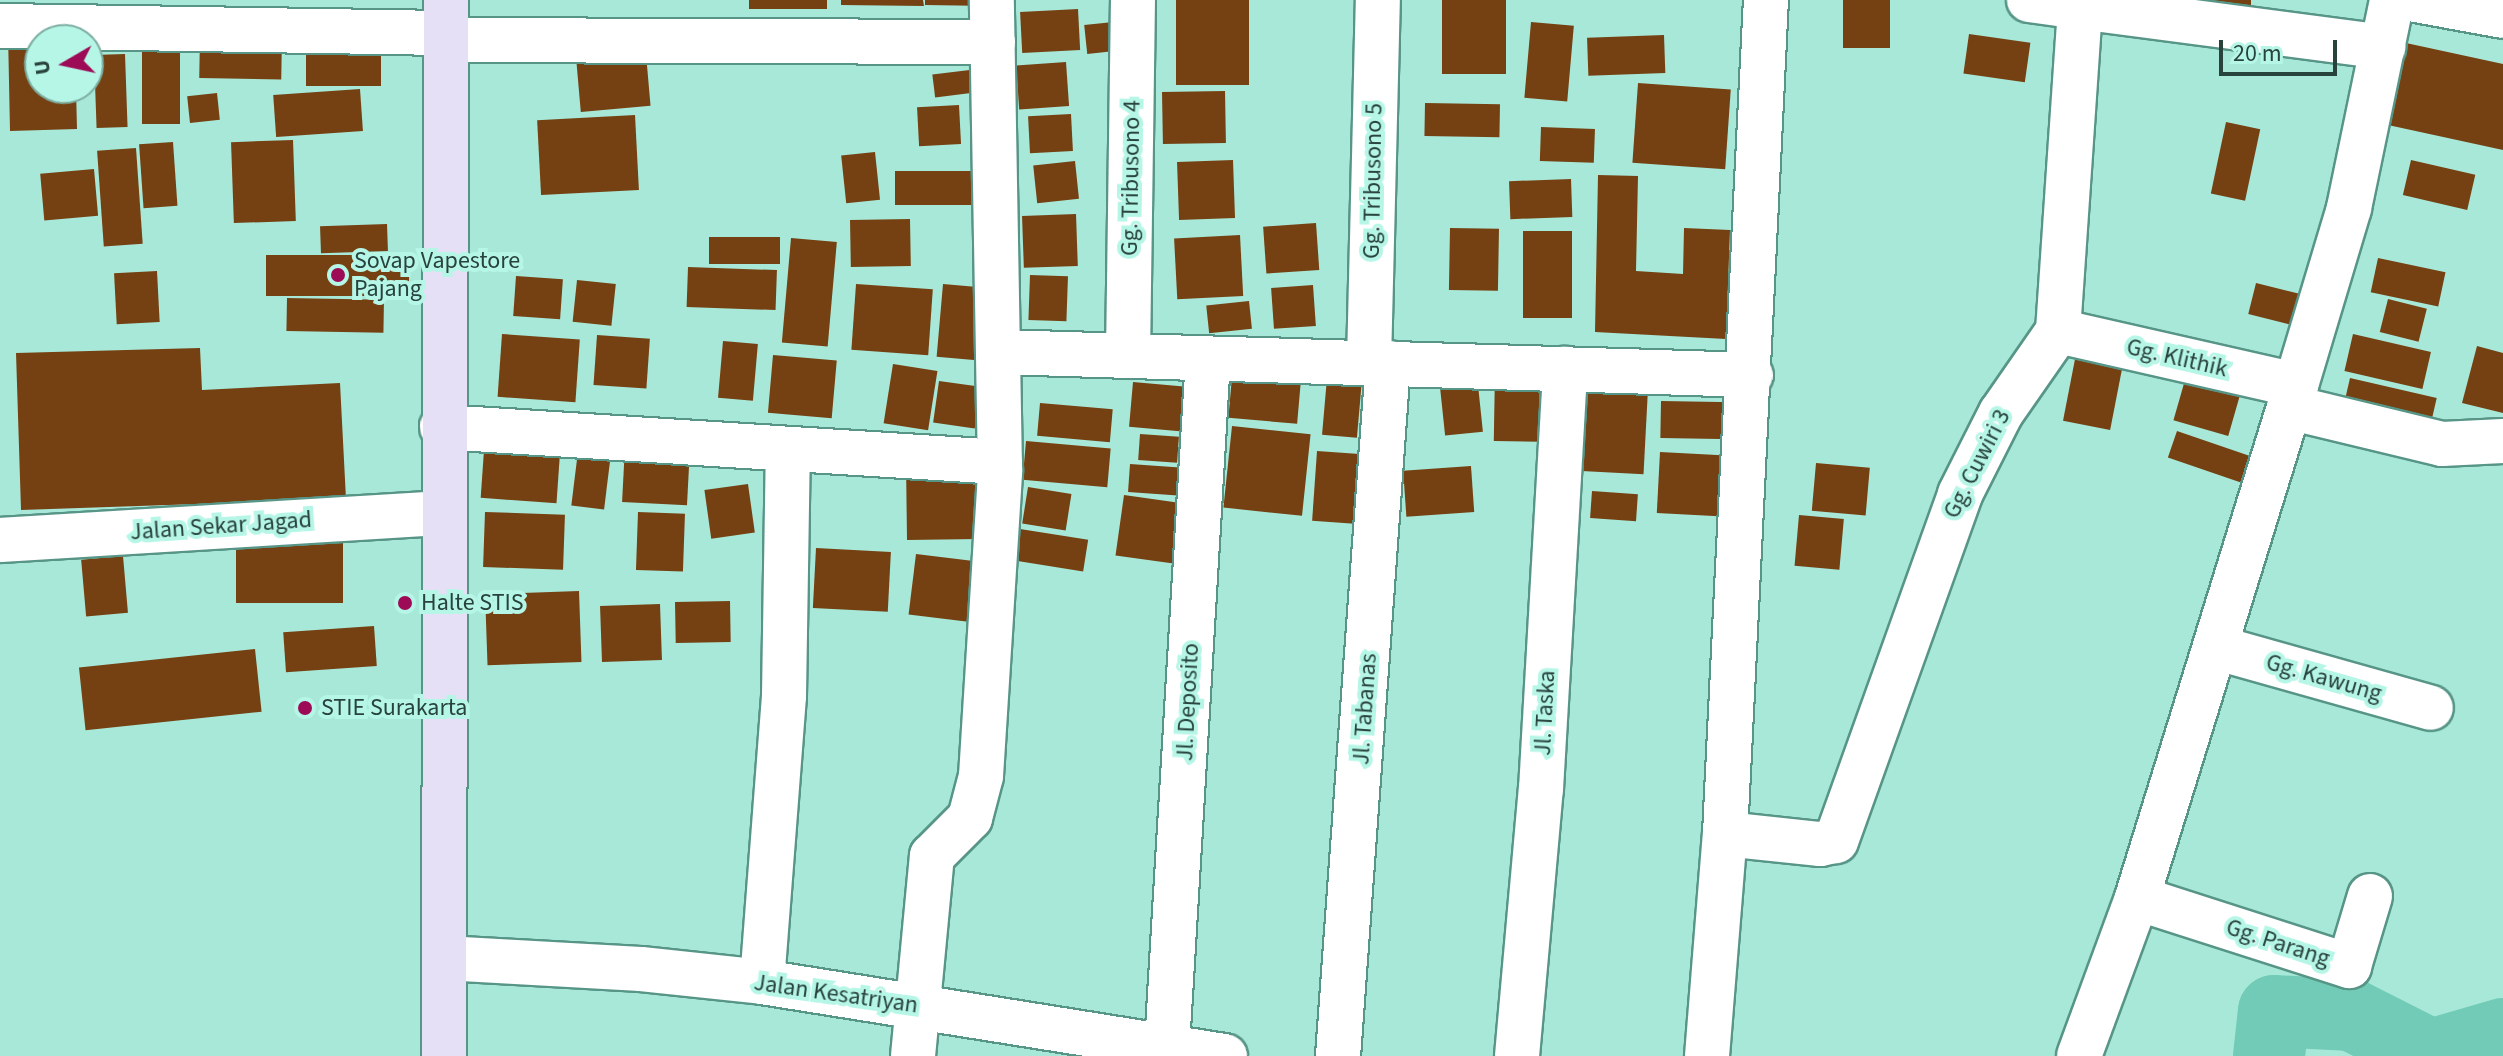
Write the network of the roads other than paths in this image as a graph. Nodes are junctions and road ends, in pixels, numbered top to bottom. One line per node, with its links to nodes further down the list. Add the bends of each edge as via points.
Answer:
1 (1133, 0): 15 (street, Gg. Tribusono 4)
2 (1378, 0): 17 (street, Gg. Tribusono 5)
3 (1766, 0): 19 (street)
4 (2029, 0): 7 (street)
5 (2392, 0): 12 (street)
6 (2416, 0): 8 (street)
7 (2096, 9): 12 (street); 13 (street)
8 (2503, 16)
9 (992, 21): 10 (street); 14 (street)
10 (446, 24): 11 (street); 21 (main road)
11 (0, 26)
12 (2383, 47): 20 (street, via 2349,208)
13 (2058, 331): 20 (street, Gg. Klithik); 29 (street, Gg. Cuwiri 3, via 2001,413 1960,494 1836,841 1820,844)
14 (1000, 352): 15 (street); 24 (street)
15 (1128, 356): 16 (street)
16 (1208, 358): 17 (street); 35 (street, Jl. Deposito)
17 (1379, 362): 18 (street); 39 (street, Jl. Tabanas)
18 (1565, 369): 19 (street); 40 (street, Jl. Taska, via 1541,789)
19 (1751, 375): 29 (street)
20 (2293, 396): 22 (street, Gg. Klithik, via 2442,444); 27 (street)
21 (442, 427): 23 (street); 25 (main road)
22 (2503, 441)
23 (788, 450): 24 (street); 33 (street, via 784,696)
24 (1000, 462): 34 (street, via 980,785 970,818 932,856)
25 (442, 513): 26 (street, Jalan Sekar Jagad); 32 (main road)
26 (0, 540)
27 (2218, 648): 28 (street, Gg. Kawung); 31 (street)
28 (2431, 708)
29 (1725, 834): 41 (street)
30 (2370, 896): 31 (street, Gg. Parang, via 2349,966)
31 (2137, 898): 42 (street)
32 (444, 958): 33 (street, Jalan Kesatriyan); 36 (main road)
33 (762, 982): 34 (street, Jalan Kesatriyan)
34 (917, 1005): 35 (street, Jalan Kesatriyan); 37 (street)
35 (1167, 1046): 38 (street, Jalan Kesatriyan)
36 (444, 1056)
37 (913, 1056)
38 (1225, 1056)
39 (1338, 1056)
40 (1517, 1056)
41 (1707, 1056)
42 (2079, 1056)

